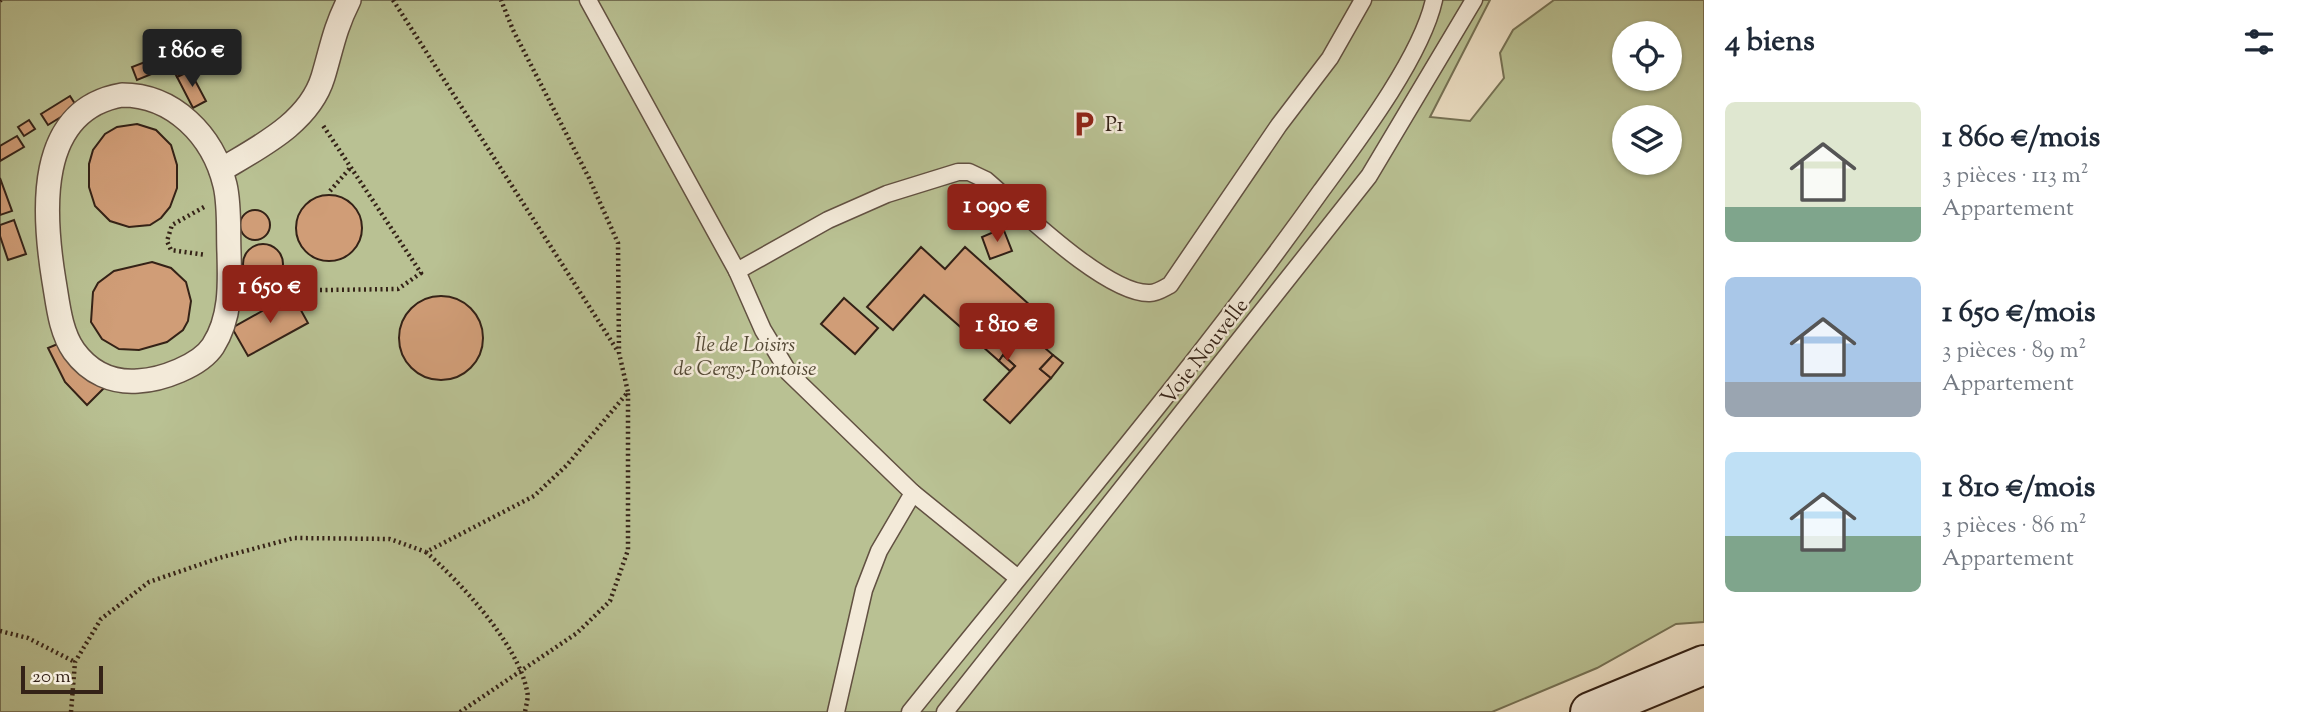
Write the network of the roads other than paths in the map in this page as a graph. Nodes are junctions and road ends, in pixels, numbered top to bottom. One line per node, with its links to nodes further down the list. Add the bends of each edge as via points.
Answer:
1 (349, 0): 6 (street, via 310,106 272,138)
2 (588, 0): 7 (lane)
3 (1363, 0): 7 (lane, via 1330,58 1170,285 1160,291 1137,291 1105,279 986,180 969,172 947,174 855,207)
4 (1434, 0): 9 (lane, Voie Nouvelle, via 1421,37 1365,130 1259,278)
5 (1474, 0): 13 (lane, Voie Nouvelle, via 1368,176)
6 (220, 170): 6 (street, via 226,195 229,292 226,317 212,348 160,377 117,381 103,376 70,343 60,317 49,242 48,195 54,157 76,116 99,100 139,95 169,106 198,131)
7 (737, 271): 8 (lane, via 763,330 789,373)
8 (913, 494): 9 (lane); 11 (lane, via 879,551 864,590)
9 (1018, 578): 12 (lane, Voie Nouvelle)
10 (1704, 666): 14 (main road)
11 (836, 712)
12 (910, 712)
13 (945, 712)
14 (1590, 712)

